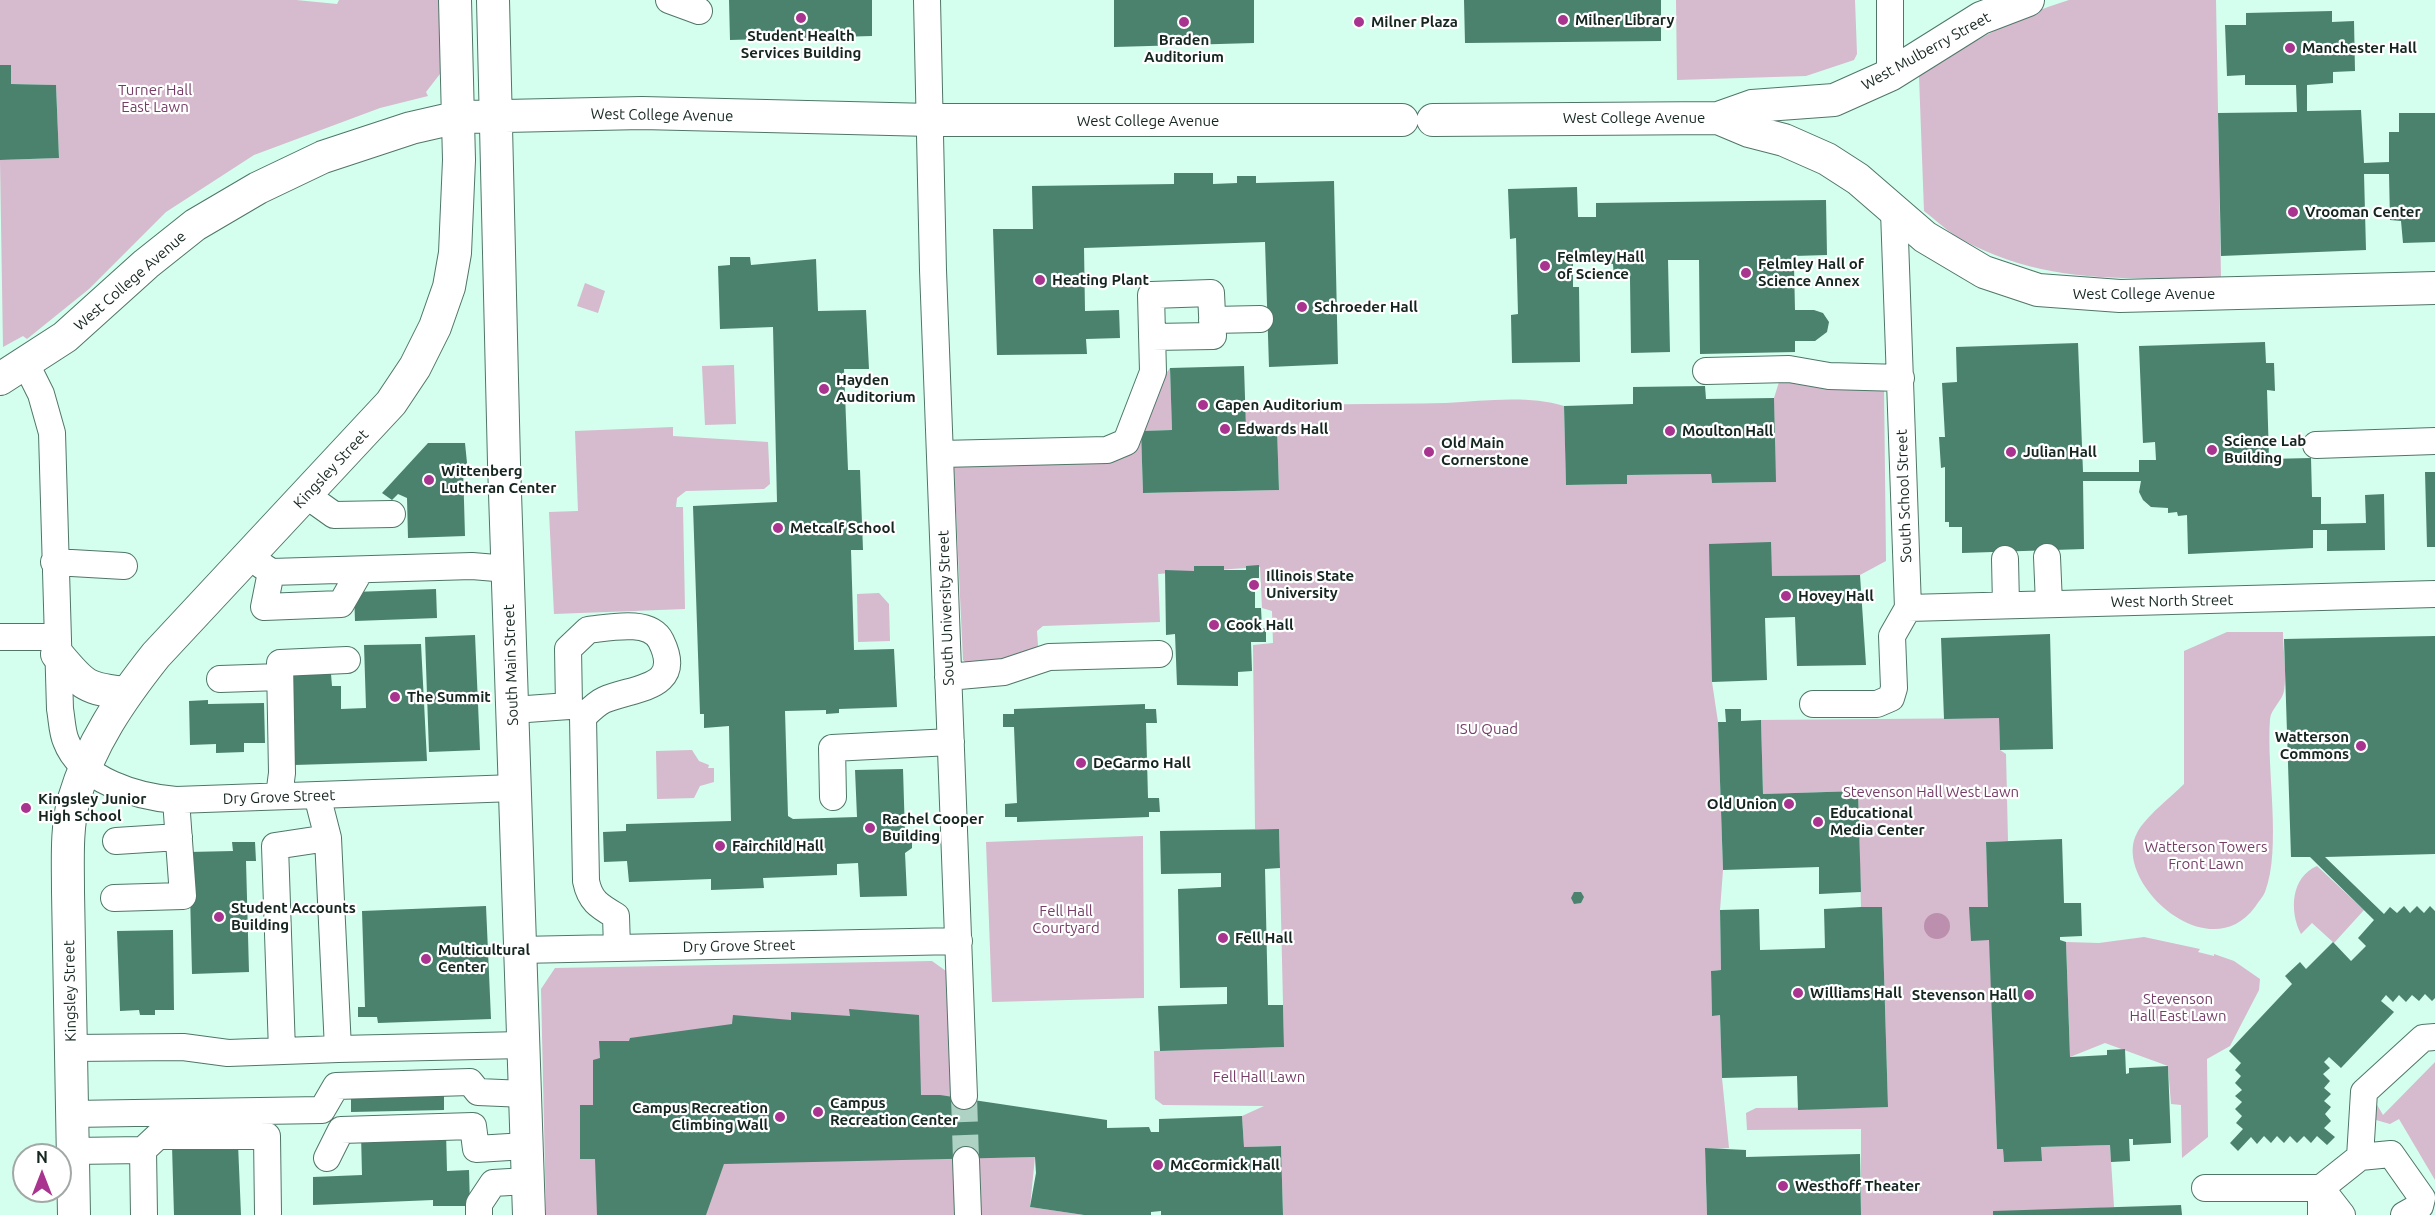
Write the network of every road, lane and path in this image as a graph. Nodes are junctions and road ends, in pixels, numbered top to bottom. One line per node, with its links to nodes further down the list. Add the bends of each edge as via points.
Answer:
1 (454, 0): 10 (main road, Kingsley Street)
2 (493, 0): 9 (main road, South Main Street)
3 (669, 0): 7 (street)
4 (927, 0): 12 (street, South University Street)
5 (1890, 0): 8 (street)
6 (2028, 0): 8 (main road, West Mulberry Street, via 1981,18)
7 (699, 11)
8 (1890, 75): 11 (main road, West Mulberry Street, via 1834,100 1752,106)
9 (497, 115): 10 (main road, West College Avenue); 12 (main road, West College Avenue, via 642,113); 33 (main road, South Main Street)
10 (459, 117): 20 (main road, West College Avenue, via 323,157 258,188 195,225 65,337); 26 (main road, Kingsley Street, via 455,253 435,327 391,403)
11 (1718, 118): 14 (main road, West College Avenue); 15 (main road, West College Avenue, via 1827,159 1858,179)
12 (931, 120): 13 (main road, West College Avenue); 25 (street, South University Street)
13 (1402, 120)
14 (1433, 120)
15 (1894, 211): 16 (main road, West College Avenue, via 1925,237 1984,272 2055,293 2120,296); 22 (street, South School Street)
16 (2435, 288)
17 (1260, 319): 18 (street)
18 (1212, 320): 19 (street, via 1213,336); 19 (street, via 1211,293 1151,295)
19 (1152, 337): 25 (street, via 1153,372 1126,442 1107,450)
20 (13, 371): 30 (street, via 41,393 52,433)
21 (1706, 371): 22 (street, via 1789,369 1829,376)
22 (1901, 378): 38 (street, South School Street)
23 (2435, 441): 24 (street)
24 (2316, 445)
25 (941, 454): 44 (street, South University Street)
26 (306, 495): 27 (street, via 334,515); 31 (main road, Kingsley Street)
27 (392, 514)
28 (2047, 557): 36 (street)
29 (2005, 559): 37 (street)
30 (54, 562): 32 (street); 40 (street)
31 (261, 564): 34 (street); 34 (street, via 264,607 341,604); 46 (main road, Kingsley Street, via 156,655)
32 (124, 566)
33 (508, 569): 34 (street, via 472,566); 48 (main road, South Main Street)
34 (360, 570)
35 (2435, 594): 36 (street, West North Street)
36 (2049, 604): 37 (street, West North Street)
37 (2006, 606): 38 (street, West North Street)
38 (1908, 608): 47 (street, via 1892,636 1891,698 1877,704)
39 (0, 637): 40 (street)
40 (57, 645): 46 (main road, via 80,682 96,690); 50 (street, via 60,710 66,742)
41 (1159, 654): 44 (street, via 1048,657 1004,672)
42 (347, 660): 43 (street, via 280,663)
43 (280, 677): 45 (street); 53 (street)
44 (948, 677): 49 (street, South University Street)
45 (220, 679)
46 (126, 693): 50 (main road, Kingsley Street)
47 (1813, 704)
48 (513, 710): 51 (main road, South Main Street); 61 (street, via 576,711 586,881 589,896 616,916)
49 (951, 742): 54 (street, via 832,748); 60 (street, South University Street)
50 (85, 768): 55 (street, Dry Grove Street, via 130,791); 65 (main road, Kingsley Street, via 74,801 69,840)
51 (515, 788): 52 (street, Dry Grove Street); 62 (main road, South Main Street)
52 (317, 795): 53 (street, Dry Grove Street); 57 (street)
53 (279, 796): 55 (street, Dry Grove Street)
54 (833, 797)
55 (176, 801): 56 (street)
56 (179, 837): 58 (street); 59 (street, via 183,896)
57 (328, 838): 66 (street); 67 (street, via 275,846)
58 (116, 841)
59 (114, 898)
60 (959, 941): 61 (street, Dry Grove Street); 69 (street, South University Street)
61 (617, 948): 62 (street, Dry Grove Street)
62 (519, 950): 64 (main road, South Main Street)
63 (2435, 1037): 74 (street, via 2423,1038 2364,1092)
64 (523, 1045): 66 (street); 68 (main road, South Main Street)
65 (71, 1048): 67 (street); 70 (main road, Kingsley Street)
66 (338, 1049): 67 (street)
67 (282, 1051)
68 (525, 1094): 70 (street, via 478,1092 470,1082 336,1086 322,1110); 71 (main road, South Main Street)
69 (964, 1096)
70 (72, 1114): 73 (main road, Kingsley Street)
71 (526, 1146): 75 (street, via 476,1149 473,1126 341,1130); 77 (main road, South Main Street)
72 (143, 1150): 73 (street); 80 (street, via 158,1136 267,1136); 82 (street)
73 (73, 1151): 81 (main road, Kingsley Street)
74 (2360, 1157): 79 (street); 88 (street, via 2391,1154 2422,1198 2420,1206)
75 (327, 1158)
76 (966, 1160): 85 (street)
77 (527, 1181): 83 (street, via 493,1183 479,1204); 84 (main road, South Main Street)
78 (2205, 1188): 79 (street)
79 (2321, 1188): 86 (street); 87 (street)
80 (268, 1213)
81 (74, 1215)
82 (144, 1215)
83 (479, 1215)
84 (529, 1215)
85 (968, 1215)
86 (2321, 1215)
87 (2342, 1215)
88 (2404, 1215)

